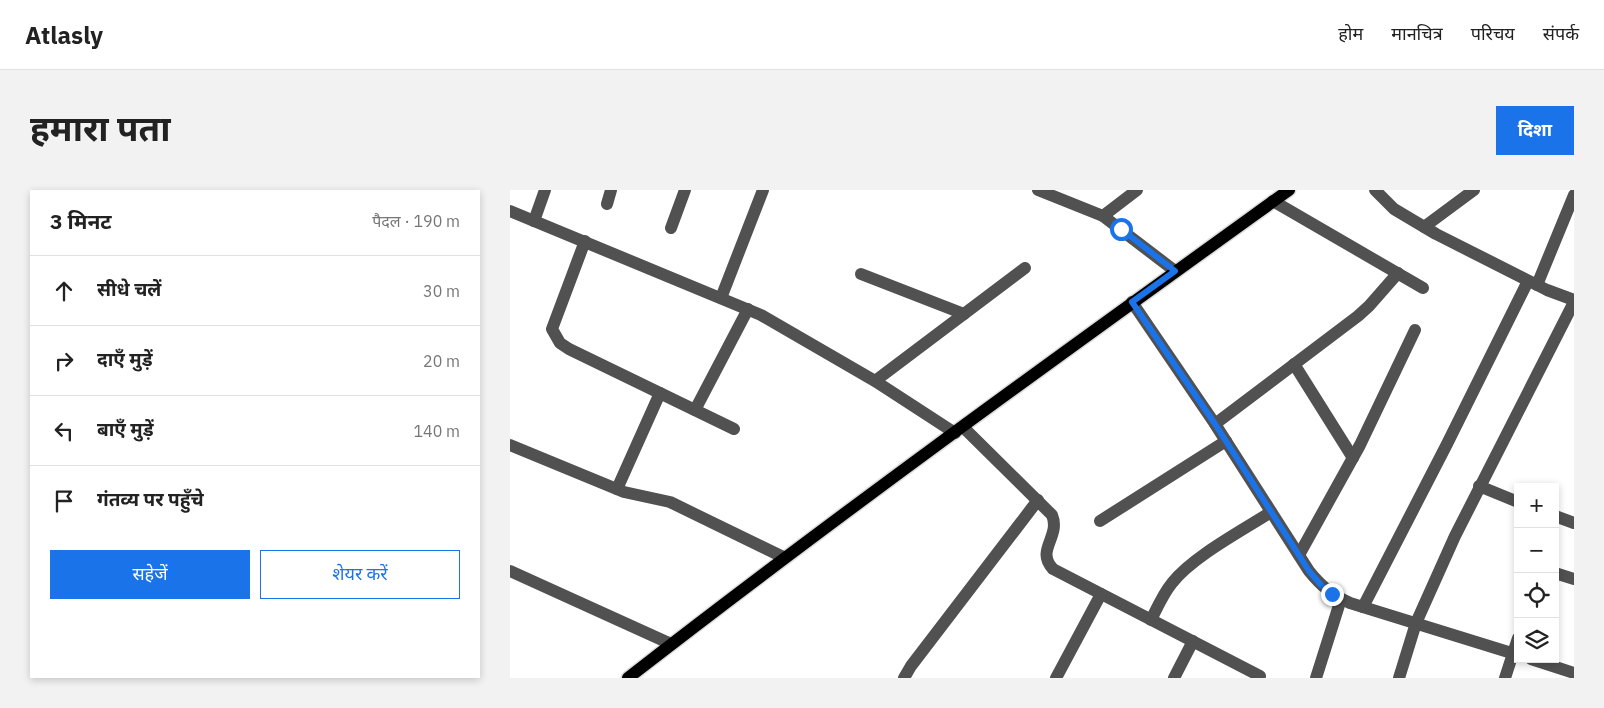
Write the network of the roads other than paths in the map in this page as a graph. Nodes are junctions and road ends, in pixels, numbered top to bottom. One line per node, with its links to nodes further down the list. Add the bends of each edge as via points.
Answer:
1 (546, 190): 15 (street)
2 (611, 190): 12 (street)
3 (685, 190): 17 (street)
4 (763, 190): 25 (street)
5 (1038, 190): 14 (street)
6 (1137, 190): 14 (street)
7 (1289, 190): 11 (main road)
8 (1375, 190): 16 (street, via 1394,209)
9 (1474, 190): 16 (street)
10 (1574, 195): 23 (street)
11 (1273, 201): 20 (main road); 21 (street)
12 (606, 204)
13 (510, 211): 15 (street)
14 (1103, 216): 20 (street)
15 (534, 221): 18 (street)
16 (1424, 227): 23 (street)
17 (671, 228)
18 (585, 241): 25 (street); 33 (street, via 552,329 554,335 569,349)
19 (1025, 268): 29 (street)
20 (1175, 271): 27 (main road)
21 (1398, 273): 24 (street); 31 (street, via 1369,306)
22 (861, 274): 29 (street)
23 (1533, 283): 26 (street); 56 (street)
24 (1423, 288)
25 (722, 298): 28 (street)
26 (1574, 301): 41 (street)
27 (1132, 302): 35 (street); 37 (main road)
28 (748, 309): 32 (street); 34 (street)
29 (964, 314): 32 (street)
30 (1415, 330): 40 (street)
31 (1294, 364): 35 (street); 40 (street)
32 (874, 381): 37 (street)
33 (660, 393): 34 (street); 42 (street)
34 (695, 410): 36 (street)
35 (1215, 424): 38 (street)
36 (734, 429)
37 (959, 430): 43 (street); 50 (main road)
38 (1226, 440): 45 (street); 47 (street)
39 (510, 445): 42 (street)
40 (1353, 458): 49 (street)
41 (1479, 486): 44 (street); 58 (street)
42 (617, 489): 50 (street, via 670,502)
43 (1038, 500): 54 (street, via 1055,521 1047,562 1053,569); 67 (street)
44 (1514, 500)
45 (1271, 512): 49 (street); 57 (street, via 1179,575 1170,584)
46 (1559, 518): 48 (street)
47 (1100, 521)
48 (1574, 523)
49 (1299, 555): 55 (street, via 1321,585)
50 (784, 557): 60 (main road)
51 (510, 571): 60 (street)
52 (1559, 574): 53 (street)
53 (1574, 579)
54 (1101, 594): 57 (street); 68 (street)
55 (1341, 599): 56 (street); 70 (street)
56 (1363, 607): 58 (street)
57 (1150, 620): 59 (street)
58 (1416, 624): 61 (street); 71 (street)
59 (1193, 641): 65 (street); 69 (street)
60 (671, 644): 66 (main road)
61 (1514, 654)
62 (1514, 656): 72 (street)
63 (1543, 663): 64 (street)
64 (1574, 673)
65 (1260, 676)
66 (628, 678)
67 (904, 678)
68 (1056, 678)
69 (1174, 678)
70 (1316, 678)
71 (1399, 678)
72 (1505, 678)

